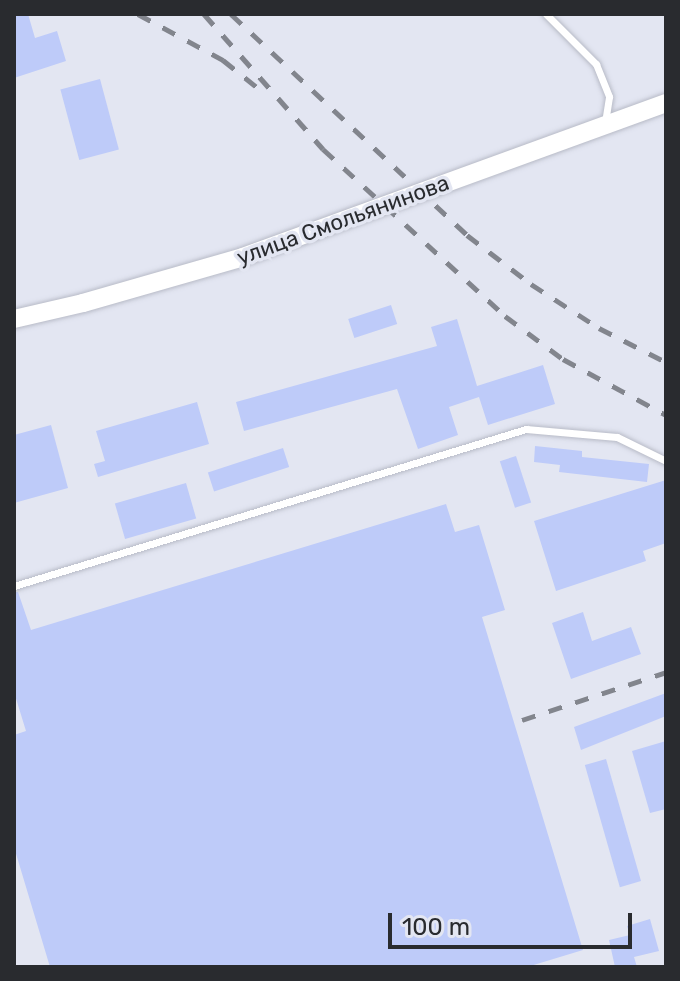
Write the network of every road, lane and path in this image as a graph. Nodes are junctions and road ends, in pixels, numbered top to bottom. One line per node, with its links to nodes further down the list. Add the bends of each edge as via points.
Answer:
1 (546, 14): 3 (lane, via 596,64 609,97)
2 (666, 103): 3 (street, улица Смольянинова)
3 (605, 125): 4 (street, улица Смольянинова, via 243,257)
4 (14, 319)
5 (666, 461): 6 (lane, via 617,437 526,429)
6 (14, 586)

